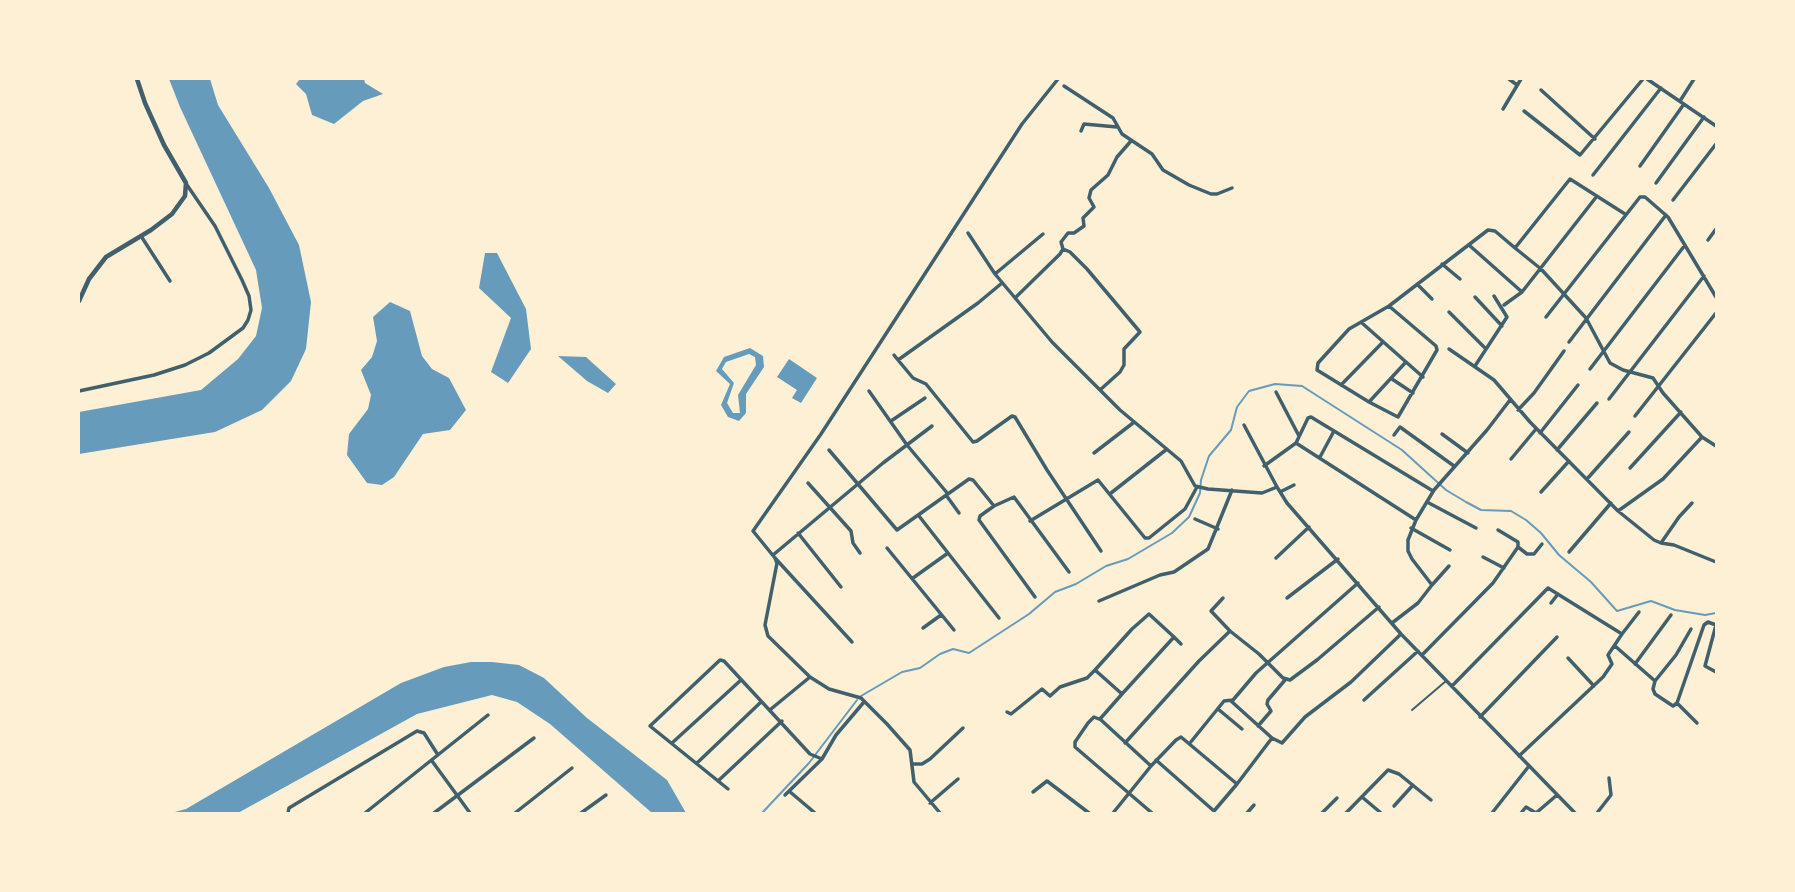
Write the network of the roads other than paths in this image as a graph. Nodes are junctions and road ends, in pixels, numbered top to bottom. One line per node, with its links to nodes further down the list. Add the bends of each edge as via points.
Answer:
1 (137, 79): 23 (street, via 164,145)
2 (1058, 79): 157 (street, via 1022,124 753,531)
3 (1509, 79): 7 (street)
4 (1521, 79): 7 (street)
5 (1645, 79): 9 (street); 18 (street)
6 (1694, 79): 11 (street)
7 (1517, 85): 12 (street)
8 (1064, 86): 16 (street, via 1113,118)
9 (1661, 88): 11 (street); 22 (street)
10 (1541, 90): 18 (street)
11 (1682, 102): 14 (street); 21 (street)
12 (1503, 109)
13 (1524, 111): 18 (street, via 1577,154)
14 (1704, 117): 15 (street); 24 (street)
15 (1716, 126)
16 (1117, 127): 17 (street, via 1084,124); 19 (street)
17 (1082, 131)
18 (1595, 139)
19 (1132, 141): 25 (street, via 1152,154 1163,170 1189,185 1213,195); 38 (street, via 1091,190 1093,208 1083,218 1083,227 1061,242)
20 (1716, 144): 27 (street)
21 (1640, 166)
22 (1593, 175)
23 (186, 183): 33 (street, via 182,203); 81 (street, via 215,226 242,280 249,296 248,320 243,328 185,365)
24 (1656, 183)
25 (1231, 188)
26 (1597, 196): 28 (street); 37 (street, via 1569,180); 40 (street)
27 (1673, 200)
28 (1625, 214): 29 (street, via 1638,198 1645,197); 48 (street)
29 (1666, 215): 36 (street); 60 (street)
30 (1716, 229): 34 (street)
31 (968, 233): 41 (street)
32 (1043, 234): 41 (street)
33 (141, 236): 44 (street); 54 (street, via 106,257)
34 (1708, 240)
35 (1469, 245): 37 (street, via 1491,229); 39 (street); 47 (street)
36 (1685, 245): 42 (street); 68 (street)
37 (1515, 248): 40 (street)
38 (1063, 249): 52 (street); 80 (street, via 1087,269 1140,332 1124,349 1120,372)
39 (1442, 264): 43 (street); 46 (street)
40 (1541, 269): 47 (street); 48 (street)
41 (995, 274): 45 (street)
42 (1704, 276): 51 (street); 74 (street)
43 (1461, 279)
44 (170, 281)
45 (1002, 283): 52 (street); 70 (street)
46 (1417, 284): 53 (street); 56 (street)
47 (1522, 292): 55 (street)
48 (1563, 292): 59 (street); 60 (street)
49 (1494, 296): 62 (street, via 1507,316)
50 (1475, 297): 62 (street)
51 (1716, 297)
52 (1015, 298): 80 (street)
53 (1432, 299)
54 (79, 301)
55 (1504, 305)
56 (1389, 306): 61 (street); 75 (street, via 1436,346)
57 (1449, 312): 66 (street)
58 (1716, 313): 78 (street)
59 (1546, 317)
60 (1586, 318): 63 (street); 68 (street)
61 (1362, 323): 64 (street); 79 (street, via 1349,329 1318,363 1318,372)
62 (1502, 326): 66 (street)
63 (1569, 342)
64 (1382, 343): 71 (street); 79 (street)
65 (1449, 349): 72 (street)
66 (1486, 349): 72 (street)
67 (1564, 351): 90 (street)
68 (1603, 351): 73 (street); 74 (street, via 1615,366)
69 (894, 355): 70 (street)
70 (898, 360): 130 (street, via 926,384 973,442 1014,416)
71 (1405, 363): 75 (street); 76 (street)
72 (1475, 366): 87 (street)
73 (1590, 369)
74 (1629, 372): 78 (street, via 1653,378); 86 (street)
75 (1423, 377): 84 (street)
76 (1392, 379): 84 (street); 88 (street)
77 (1578, 385): 98 (street)
78 (1658, 385): 91 (street); 92 (street)
79 (1341, 386): 88 (street)
80 (1100, 390): 94 (street)
81 (79, 391)
82 (869, 391): 93 (street)
83 (1276, 392): 102 (street)
84 (1413, 393): 88 (street, via 1398,417)
85 (925, 398): 93 (street)
86 (1609, 399)
87 (1510, 400): 90 (street); 111 (street)
88 (1369, 402)
89 (1597, 403): 109 (street)
90 (1518, 410): 98 (street)
91 (1681, 412): 103 (street); 117 (street)
92 (1635, 416)
93 (891, 421): 105 (street)
94 (1133, 423): 107 (street); 110 (street)
95 (1244, 425): 115 (street)
96 (932, 426): 105 (street)
97 (1334, 431): 102 (street, via 1310,417); 112 (street); 125 (street)
98 (1538, 431): 109 (street); 113 (street)
99 (1629, 432): 118 (street)
100 (1442, 434): 111 (street)
101 (1394, 435): 116 (street, via 1401,427)
102 (1299, 436): 104 (street)
103 (1702, 437): 106 (street); 136 (street, via 1663,479)
104 (1296, 443): 112 (street); 115 (street)
105 (907, 445): 120 (street); 129 (street)
106 (1716, 446)
107 (1167, 449): 123 (street); 128 (street)
108 (829, 450): 120 (street)
109 (1557, 450): 114 (street)
110 (1094, 453)
111 (1468, 453): 116 (street)
112 (1319, 458): 140 (street)
113 (1511, 458)
114 (1569, 461): 118 (street); 127 (street)
115 (1264, 466): 122 (street)
116 (1454, 466): 125 (street)
117 (1630, 468)
118 (1587, 479): 132 (street)
119 (808, 483): 135 (street)
120 (857, 484): 135 (street); 138 (street, via 897,530)
121 (1294, 485): 126 (street)
122 (1277, 487): 124 (street, via 1262,493); 126 (street)
123 (1198, 488): 124 (street); 128 (street, via 1174,520 1147,538)
124 (1233, 490): 144 (street)
125 (1433, 491): 131 (street)
126 (1280, 492): 142 (street)
127 (1541, 492)
128 (1111, 493): 130 (street, via 1097,480)
129 (947, 494): 134 (street, via 971,479); 137 (street); 138 (street)
130 (1068, 498): 141 (street); 153 (street)
131 (1427, 502): 140 (street); 143 (street)
132 (1611, 503): 136 (street); 155 (street)
133 (1692, 503): 148 (street)
134 (994, 506): 141 (street, via 1014,497); 170 (street, via 979,520)
135 (829, 507): 147 (street); 156 (street, via 851,531)
136 (1618, 511): 148 (street)
137 (959, 513)
138 (919, 516): 154 (street)
139 (1195, 519): 144 (street)
140 (1416, 520): 145 (street)
141 (1030, 521): 164 (street)
142 (1310, 527): 159 (street); 160 (street)
143 (1476, 528)
144 (1218, 529): 173 (street, via 1211,546 1181,568)
145 (1411, 530): 152 (street); 167 (street, via 1408,548 1412,559)
146 (1498, 530): 150 (street, via 1518,542)
147 (798, 533): 157 (street); 168 (street)
148 (1661, 543): 161 (street)
149 (1542, 544): 150 (street, via 1530,555)
150 (1518, 547): 163 (street)
151 (887, 548): 165 (street)
152 (1450, 550)
153 (1101, 551)
154 (948, 552): 165 (street); 179 (street)
155 (1569, 552)
156 (860, 554)
157 (774, 557): 190 (street); 200 (street, via 777,569 765,632)
158 (1483, 557): 163 (street)
159 (1276, 558)
160 (1338, 559): 166 (street); 172 (street)
161 (1716, 562)
162 (1449, 566): 167 (street)
163 (1504, 568): 194 (street)
164 (1069, 572)
165 (913, 578): 177 (street)
166 (1358, 583): 175 (street); 196 (street)
167 (1432, 585): 180 (street)
168 (841, 587)
169 (1558, 594): 174 (street); 187 (street); 205 (street, via 1546,589)
170 (1035, 597)
171 (1223, 598): 185 (street, via 1211,612)
172 (1287, 598)
173 (1099, 601)
174 (1551, 603)
175 (1379, 607): 180 (street); 202 (street)
176 (1639, 612): 187 (street)
177 (941, 615): 182 (street); 184 (street)
178 (1671, 615): 197 (street)
179 (999, 618)
180 (1392, 623): 186 (street)
181 (1716, 625): 199 (street, via 1705,666); 212 (street, via 1704,625)
182 (923, 628)
183 (1690, 629): 204 (street)
184 (954, 630)
185 (1230, 631): 196 (street); 228 (street)
186 (1401, 634): 193 (street); 226 (street, via 1282,743)
187 (1622, 634): 192 (street)
188 (1174, 637): 191 (street); 198 (street, via 1147,614); 207 (street)
189 (1558, 637): 218 (street)
190 (852, 642)
191 (1181, 644)
192 (1614, 646): 197 (street); 206 (street, via 1608,655 1612,664)
193 (1418, 651): 194 (street); 209 (street)
194 (1422, 655): 203 (street)
195 (1569, 658): 206 (street)
196 (1268, 662): 202 (street); 210 (street)
197 (1635, 664): 204 (street)
198 (1096, 670): 207 (street); 216 (street, via 1050,696 1042,689 1011,715)
199 (1716, 672)
200 (810, 677): 208 (street); 214 (street)
201 (741, 680): 211 (street); 227 (street); 227 (street, via 720,660 650,726)
202 (1286, 680): 222 (street, via 1268,700 1271,710)
203 (1446, 680): 205 (street); 215 (lane)
204 (1656, 681): 212 (street, via 1655,694 1673,706)
205 (1452, 686): 218 (street)
206 (1594, 686): 231 (street)
207 (1122, 694): 219 (street)
208 (863, 700): 232 (street); 236 (street, via 904,741)
209 (1364, 700)
210 (1231, 701): 213 (street, via 1225,700); 222 (street)
211 (761, 702): 214 (street); 235 (street)
212 (1677, 703): 221 (street)
213 (1219, 709): 224 (street); 229 (street)
214 (771, 710): 220 (street)
215 (1412, 710)
216 (1007, 712)
217 (488, 715): 230 (street)
218 (1480, 717): 231 (street)
219 (1100, 719): 228 (street); 248 (street, via 1094,717 1088,723 1074,747)
220 (782, 722): 232 (street, via 810,754); 242 (street)
221 (1697, 723)
222 (1258, 726): 226 (street)
223 (963, 728): 236 (street, via 930,759)
224 (1242, 729)
225 (534, 738): 252 (street)
226 (1272, 738): 243 (street)
227 (672, 743): 235 (street)
228 (1125, 743): 237 (street)
229 (1190, 743): 233 (street, via 1178,738); 243 (street)
230 (438, 755): 234 (street); 260 (street, via 424,733 417,731 289,808)
231 (1519, 756): 238 (street)
232 (822, 759): 246 (street)
233 (1156, 760): 237 (street); 259 (street)
234 (432, 761): 252 (street); 261 (street)
235 (696, 763): 242 (street)
236 (913, 764): 256 (street, via 914,782)
237 (1151, 766): 248 (street)
238 (1529, 766): 251 (street); 275 (street)
239 (572, 768): 264 (street)
240 (1609, 778): 278 (street, via 1611,794)
241 (958, 779): 256 (street)
242 (718, 781): 245 (street)
243 (1237, 784): 259 (street)
244 (1413, 785): 253 (street, via 1388,770); 255 (street); 258 (street)
245 (728, 789)
246 (789, 791): 250 (street); 266 (street)
247 (1033, 792): 268 (street, via 1047,781)
248 (1130, 793): 269 (street); 270 (street)
249 (606, 795): 265 (street)
250 (785, 795)
251 (1557, 795): 276 (street, via 1536,813 1526,807); 277 (street)
252 (458, 796): 262 (street); 263 (street)
253 (1362, 797): 273 (street); 274 (street)
254 (1337, 798): 272 (street)
255 (1431, 800)
256 (930, 803): 267 (street)
257 (1254, 805): 271 (street)
258 (1394, 806)
259 (1213, 812)
260 (288, 813)
261 (365, 813)
262 (434, 813)
263 (470, 813)
264 (515, 813)
265 (581, 813)
266 (815, 813)
267 (940, 813)
268 (1088, 813)
269 (1113, 813)
270 (1152, 813)
271 (1247, 813)
272 (1322, 813)
273 (1346, 813)
274 (1381, 813)
275 (1492, 813)
276 (1521, 813)
277 (1575, 813)
278 (1597, 813)

